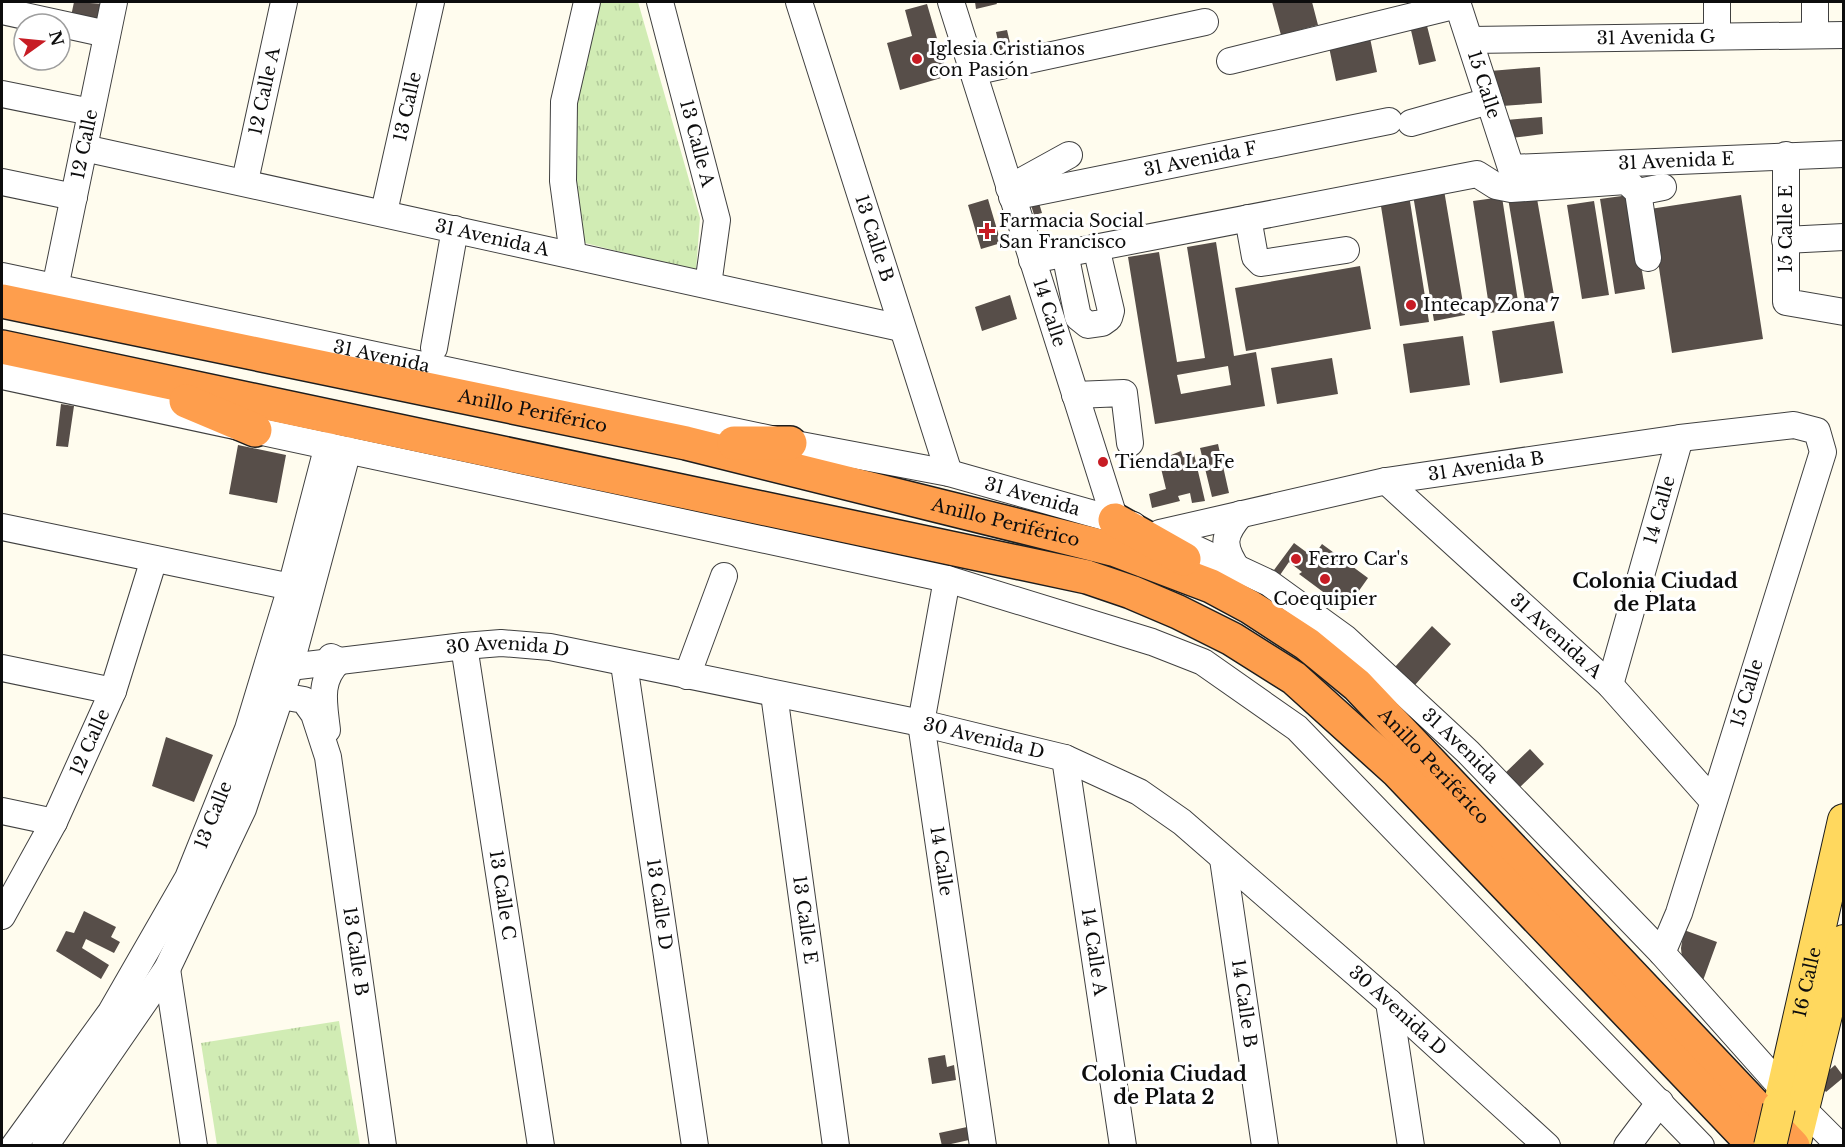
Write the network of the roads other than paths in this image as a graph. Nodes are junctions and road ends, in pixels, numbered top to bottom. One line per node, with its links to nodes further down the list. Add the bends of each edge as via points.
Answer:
1 (114, 2): 13 (street, 12 Calle)
2 (284, 2): 28 (street, 12 Calle A)
3 (431, 2): 34 (street, 13 Calle)
4 (587, 2): 42 (street, via 564,102 563,180)
5 (660, 2): 46 (street, 13 Calle A, via 717,220)
6 (799, 2): 50 (street, 13 Calle B)
7 (951, 2): 19 (street, 14 Calle)
8 (1717, 2): 16 (street)
9 (1815, 2): 15 (street)
10 (1457, 3): 17 (street, 15 Calle); 18 (street)
11 (2, 11): 13 (street)
12 (1205, 22): 19 (street)
13 (107, 34): 22 (street, 12 Calle)
14 (1844, 34): 15 (street, 31 Avenida G)
15 (1815, 35): 16 (street, 31 Avenida G)
16 (1717, 36): 17 (street, 31 Avenida G)
17 (1470, 40): 21 (street, 15 Calle)
18 (1230, 61)
19 (973, 72): 31 (street, 14 Calle)
20 (2, 94): 22 (street)
21 (1489, 101): 27 (street, 15 Calle); 31 (street, 31 Avenida F, via 1400,122)
22 (91, 112): 23 (street, 12 Calle)
23 (84, 148): 28 (street, 31 Avenida A); 33 (street, 12 Calle)
24 (1844, 154): 26 (street, 31 Avenida E)
25 (1069, 155): 31 (street)
26 (1786, 155): 27 (street, 31 Avenida E); 38 (street, 15 Calle E)
27 (1511, 168)
28 (245, 181): 34 (street, 31 Avenida A)
29 (2, 182): 33 (street)
30 (1663, 187): 32 (street)
31 (1010, 192): 44 (street, 14 Calle)
32 (1638, 192): 35 (street, via 1626,181 1511,189 1496,186 1477,174); 43 (street)
33 (74, 196): 47 (street, 12 Calle)
34 (384, 212): 36 (street, 31 Avenida A)
35 (1248, 218): 39 (street); 40 (street, via 1255,257 1261,263)
36 (455, 230): 42 (street, 31 Avenida A); 52 (street)
37 (1844, 237): 38 (street)
38 (1785, 240): 49 (street, 15 Calle E, via 1786,302)
39 (1096, 247): 41 (street); 41 (street, via 1111,311 1102,323 1088,325 1078,317)
40 (1346, 250)
41 (1065, 253): 44 (street)
42 (573, 255): 46 (street, 31 Avenida A)
43 (1648, 258)
44 (1032, 260): 55 (street, 14 Calle)
45 (2, 276): 47 (street, 31 Avenida)
46 (708, 285): 50 (street, 31 Avenida A)
47 (55, 288): 60 (street, 31 Avenida)
48 (2, 301): 59 (highway, Anillo Periférico)
49 (1844, 312)
50 (901, 328): 63 (street, 13 Calle B)
51 (2, 347): 53 (highway, Anillo Periférico)
52 (434, 348)
53 (112, 371): 56 (highway); 114 (highway, Anillo Periférico, via 1087,577 1178,612 1232,639 1294,678 1398,772)
54 (2, 376): 56 (street)
55 (1075, 395): 61 (street, via 1124,393); 66 (street, 14 Calle)
56 (255, 430): 62 (street)
57 (1817, 431): 58 (street, 31 Avenida B, via 1794,425); 88 (street, 15 Calle, via 1823,452)
58 (1680, 438): 64 (street, 31 Avenida B); 81 (street, 14 Calle)
59 (686, 443): 60 (highway); 71 (highway, Anillo Periférico)
60 (789, 443): 63 (street, 31 Avenida)
61 (1130, 443)
62 (338, 448): 72 (street); 73 (street, 13 Calle); 74 (street, 13 Calle)
63 (949, 474): 66 (street, 31 Avenida)
64 (1386, 481): 65 (street, 31 Avenida B); 81 (street, 31 Avenida A)
65 (1241, 513): 68 (street, 31 Avenida B); 71 (street, via 1227,532)
66 (1115, 520): 68 (street, 31 Avenida); 71 (highway)
67 (2, 527): 69 (street)
68 (1160, 533): 71 (street, 31 Avenida)
69 (154, 559): 73 (street); 82 (street, 12 Calle)
70 (724, 576): 80 (street)
71 (1224, 578): 94 (street, 31 Avenida, via 1269,584 1345,638 1468,752); 99 (highway, Anillo Periférico, via 1357,685)
72 (946, 579): 85 (street, 14 Calle); 98 (street, via 1152,642 1203,662 1298,728)
73 (291, 587): 100 (street, 13 Calle, via 248,729 188,878 111,1012)
74 (306, 607): 76 (street, via 310,641 320,652); 78 (street, 13 Calle)
75 (464, 646): 76 (street, 30 Avenida D); 77 (street, 30 Avenida D, via 501,643 550,647); 104 (street, 13 Calle C)
76 (339, 661): 78 (street, 30 Avenida D); 86 (street, 13 Calle B, via 324,684)
77 (624, 664): 80 (street, 30 Avenida D); 105 (street, 13 Calle D)
78 (290, 667): 84 (street, 13 Calle)
79 (2, 668): 82 (street)
80 (687, 676): 83 (street, 30 Avenida D)
81 (1610, 685): 88 (street, 31 Avenida A)
82 (112, 691): 91 (street, 12 Calle)
83 (774, 694): 85 (street, 30 Avenida D); 106 (street, 13 Calle E)
84 (280, 696): 86 (street, 13 Calle B, via 304,700 314,714); 96 (street, 13 Calle, via 243,809)
85 (921, 723): 87 (street, 30 Avenida D); 107 (street, 14 Calle)
86 (328, 757): 103 (street, 13 Calle B)
87 (1065, 758): 92 (street, 30 Avenida D, via 1139,792 1182,822); 108 (street, 14 Calle A)
88 (1713, 801): 94 (street, 15 Calle, via 1679,913)
89 (2, 811): 91 (street)
90 (1844, 820): 99 (main road, 16 Calle)
91 (54, 822): 93 (street, 12 Calle)
92 (1223, 859): 97 (street, 30 Avenida D); 109 (street, 14 Calle B)
93 (2, 916)
94 (1662, 953): 99 (street, 31 Avenida)
95 (1842, 960): 99 (main road, 16 Calle)
96 (167, 969): 101 (street, 13 Calle); 102 (street)
97 (1389, 1002): 110 (street); 111 (street, 30 Avenida D)
98 (1660, 1102): 112 (street); 113 (street)
99 (1792, 1120): 115 (main road, 16 Calle, bridge); 116 (street, 31 Avenida)
100 (14, 1146)
101 (45, 1146)
102 (194, 1146)
103 (383, 1146)
104 (541, 1146)
105 (695, 1146)
106 (836, 1146)
107 (983, 1146)
108 (1123, 1146)
109 (1265, 1146)
110 (1411, 1146)
111 (1547, 1146)
112 (1627, 1146)
113 (1701, 1146)
114 (1755, 1146)
115 (1770, 1146)
116 (1840, 1146)

